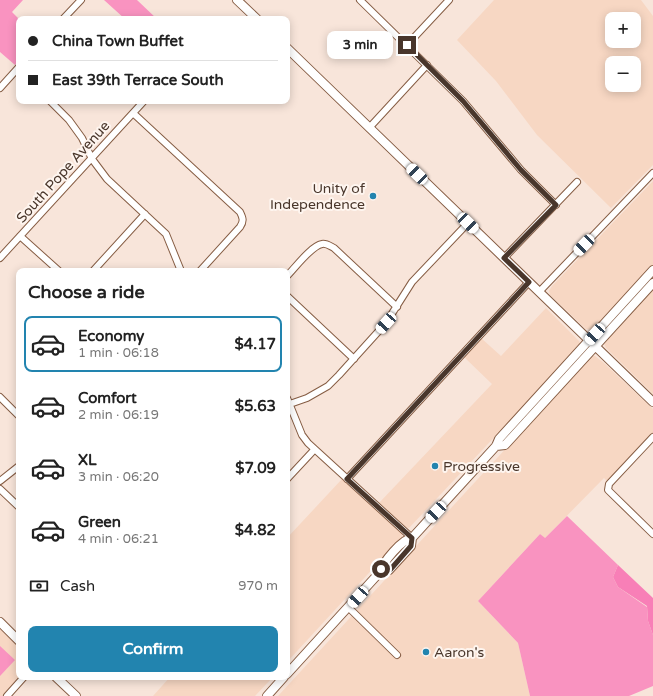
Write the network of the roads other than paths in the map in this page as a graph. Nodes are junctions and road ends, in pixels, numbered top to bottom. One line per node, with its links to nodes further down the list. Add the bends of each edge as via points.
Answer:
1 (81, 0): 5 (street)
2 (237, 0): 6 (main road)
3 (360, 0): 7 (street)
4 (449, 0): 7 (street)
5 (66, 16)
6 (254, 16)
7 (407, 45): 9 (street)
8 (290, 51): 15 (main road)
9 (427, 65): 15 (street); 19 (street, via 463,101 521,170)
10 (16, 71): 11 (street)
11 (0, 88)
12 (53, 104): 16 (street, via 70,120)
13 (142, 104): 14 (street, South Pope Avenue)
14 (134, 113): 16 (street, South Pope Avenue); 28 (street, via 243,217 240,227)
15 (369, 128): 21 (main road)
16 (92, 159): 20 (street, via 106,179); 22 (street, South Pope Avenue)
17 (653, 173): 33 (street)
18 (578, 182): 19 (street)
19 (556, 205): 24 (street)
20 (145, 214): 26 (street); 27 (street, via 166,234)
21 (468, 223): 24 (main road); 35 (street, via 412,282)
22 (20, 236): 23 (street, South Pope Avenue); 25 (street)
23 (0, 258)
24 (504, 258): 31 (main road)
25 (56, 268)
26 (96, 268)
27 (180, 268)
28 (203, 268)
29 (653, 270): 36 (main road)
30 (290, 273): 35 (street, via 314,248 326,244 334,248)
31 (529, 282): 33 (main road); 47 (street)
32 (653, 283): 36 (main road)
33 (539, 292): 36 (main road)
34 (290, 299): 37 (street)
35 (397, 306): 37 (street, via 386,323)
36 (592, 343): 40 (main road); 52 (main road, via 546,393 505,445 496,446)
37 (354, 359): 39 (street, via 328,386 307,398)
38 (0, 397): 42 (street)
39 (290, 402)
40 (653, 402)
41 (290, 407): 44 (street, via 302,435)
42 (16, 413)
43 (653, 438): 51 (street, via 609,484 608,490)
44 (314, 450): 46 (street); 47 (street)
45 (16, 468): 48 (street)
46 (290, 476)
47 (347, 479): 52 (street)
48 (0, 481)
49 (0, 489): 50 (street)
50 (16, 504)
51 (653, 534)
52 (412, 538): 53 (main road, via 405,540)
53 (348, 607): 56 (street); 57 (main road)
54 (0, 622): 55 (main road)
55 (16, 638)
56 (397, 655)
57 (290, 671)
58 (21, 680): 61 (street)
59 (59, 680): 62 (main road)
60 (281, 680): 63 (main road)
61 (7, 696)
62 (76, 696)
63 (267, 696)

